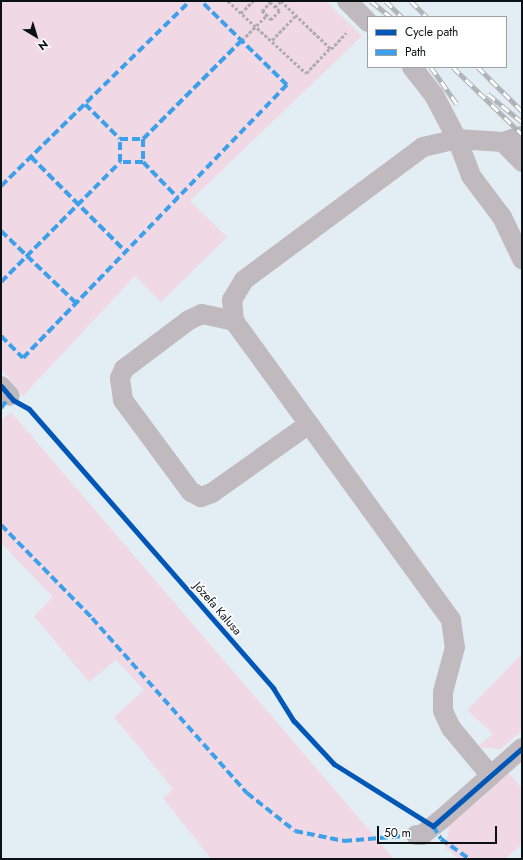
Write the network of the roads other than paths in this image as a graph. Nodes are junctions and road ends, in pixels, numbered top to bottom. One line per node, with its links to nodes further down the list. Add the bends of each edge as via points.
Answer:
1 (347, 1): 2 (street)
2 (367, 21)
3 (413, 68): 5 (street, via 434,95)
4 (522, 136): 6 (street)
5 (458, 139): 6 (street); 8 (street, via 471,176 502,217); 9 (street, via 424,147 244,280 232,300)
6 (503, 142): 7 (street)
7 (522, 162)
8 (522, 259)
9 (234, 321): 10 (street); 10 (street, via 202,314 189,320 124,370 120,378 123,400 191,492 200,497 212,493)
10 (309, 424): 12 (street, via 451,620 455,647 443,692 443,711 451,728)
11 (522, 748): 12 (street)
12 (490, 776): 13 (street, via 444,818 422,835)
13 (416, 835)

